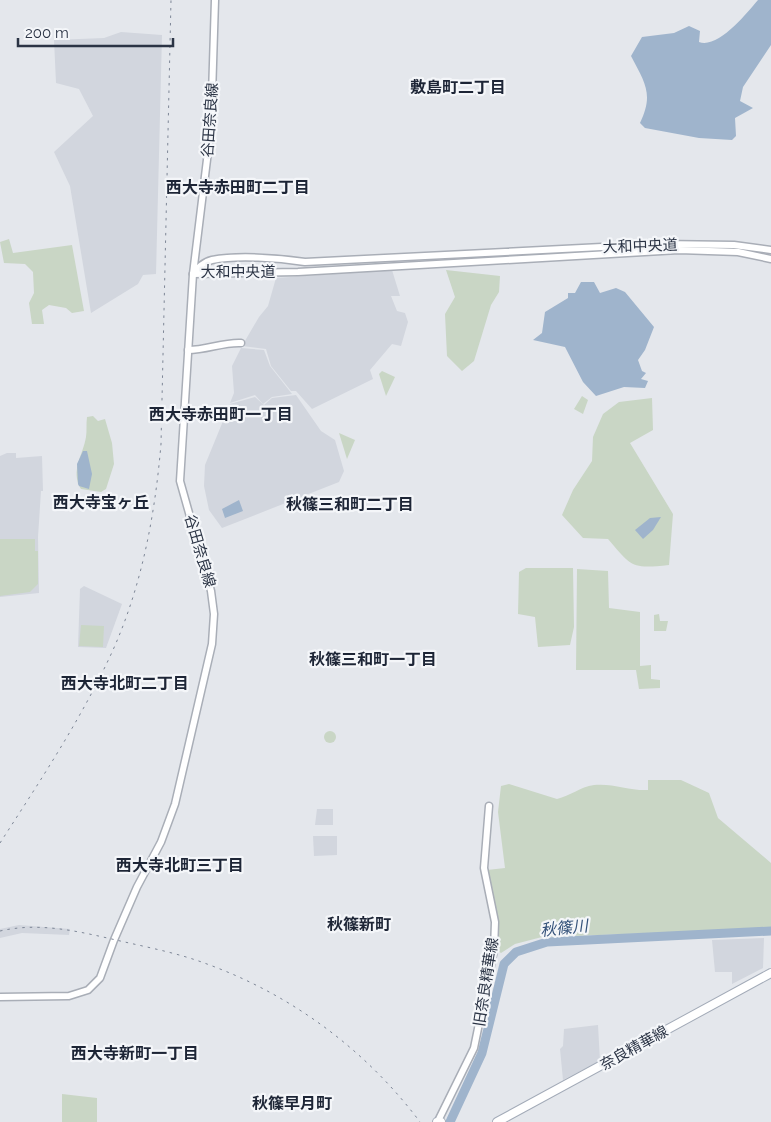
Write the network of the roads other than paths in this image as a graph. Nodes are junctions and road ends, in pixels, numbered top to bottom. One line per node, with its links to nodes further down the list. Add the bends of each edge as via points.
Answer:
1 (215, 0): 4 (street, 谷田奈良線, via 211,127)
2 (771, 250): 4 (street, 大和中央道, via 734,245 660,244 305,262 268,258 211,260)
3 (771, 258): 4 (street, 大和中央道, via 738,252 679,250 298,272)
4 (193, 274): 6 (street, 谷田奈良線)
5 (241, 343): 6 (street)
6 (188, 350): 9 (street, 谷田奈良線, via 180,481 211,591 214,614 212,644 175,804 97,981 82,993 69,996)
7 (489, 806): 10 (street, 旧奈良精華線, via 484,868 494,922 494,950 476,1042)
8 (771, 973): 11 (main road, 奈良精華線)
9 (0, 997)
10 (439, 1122)
11 (498, 1122)

